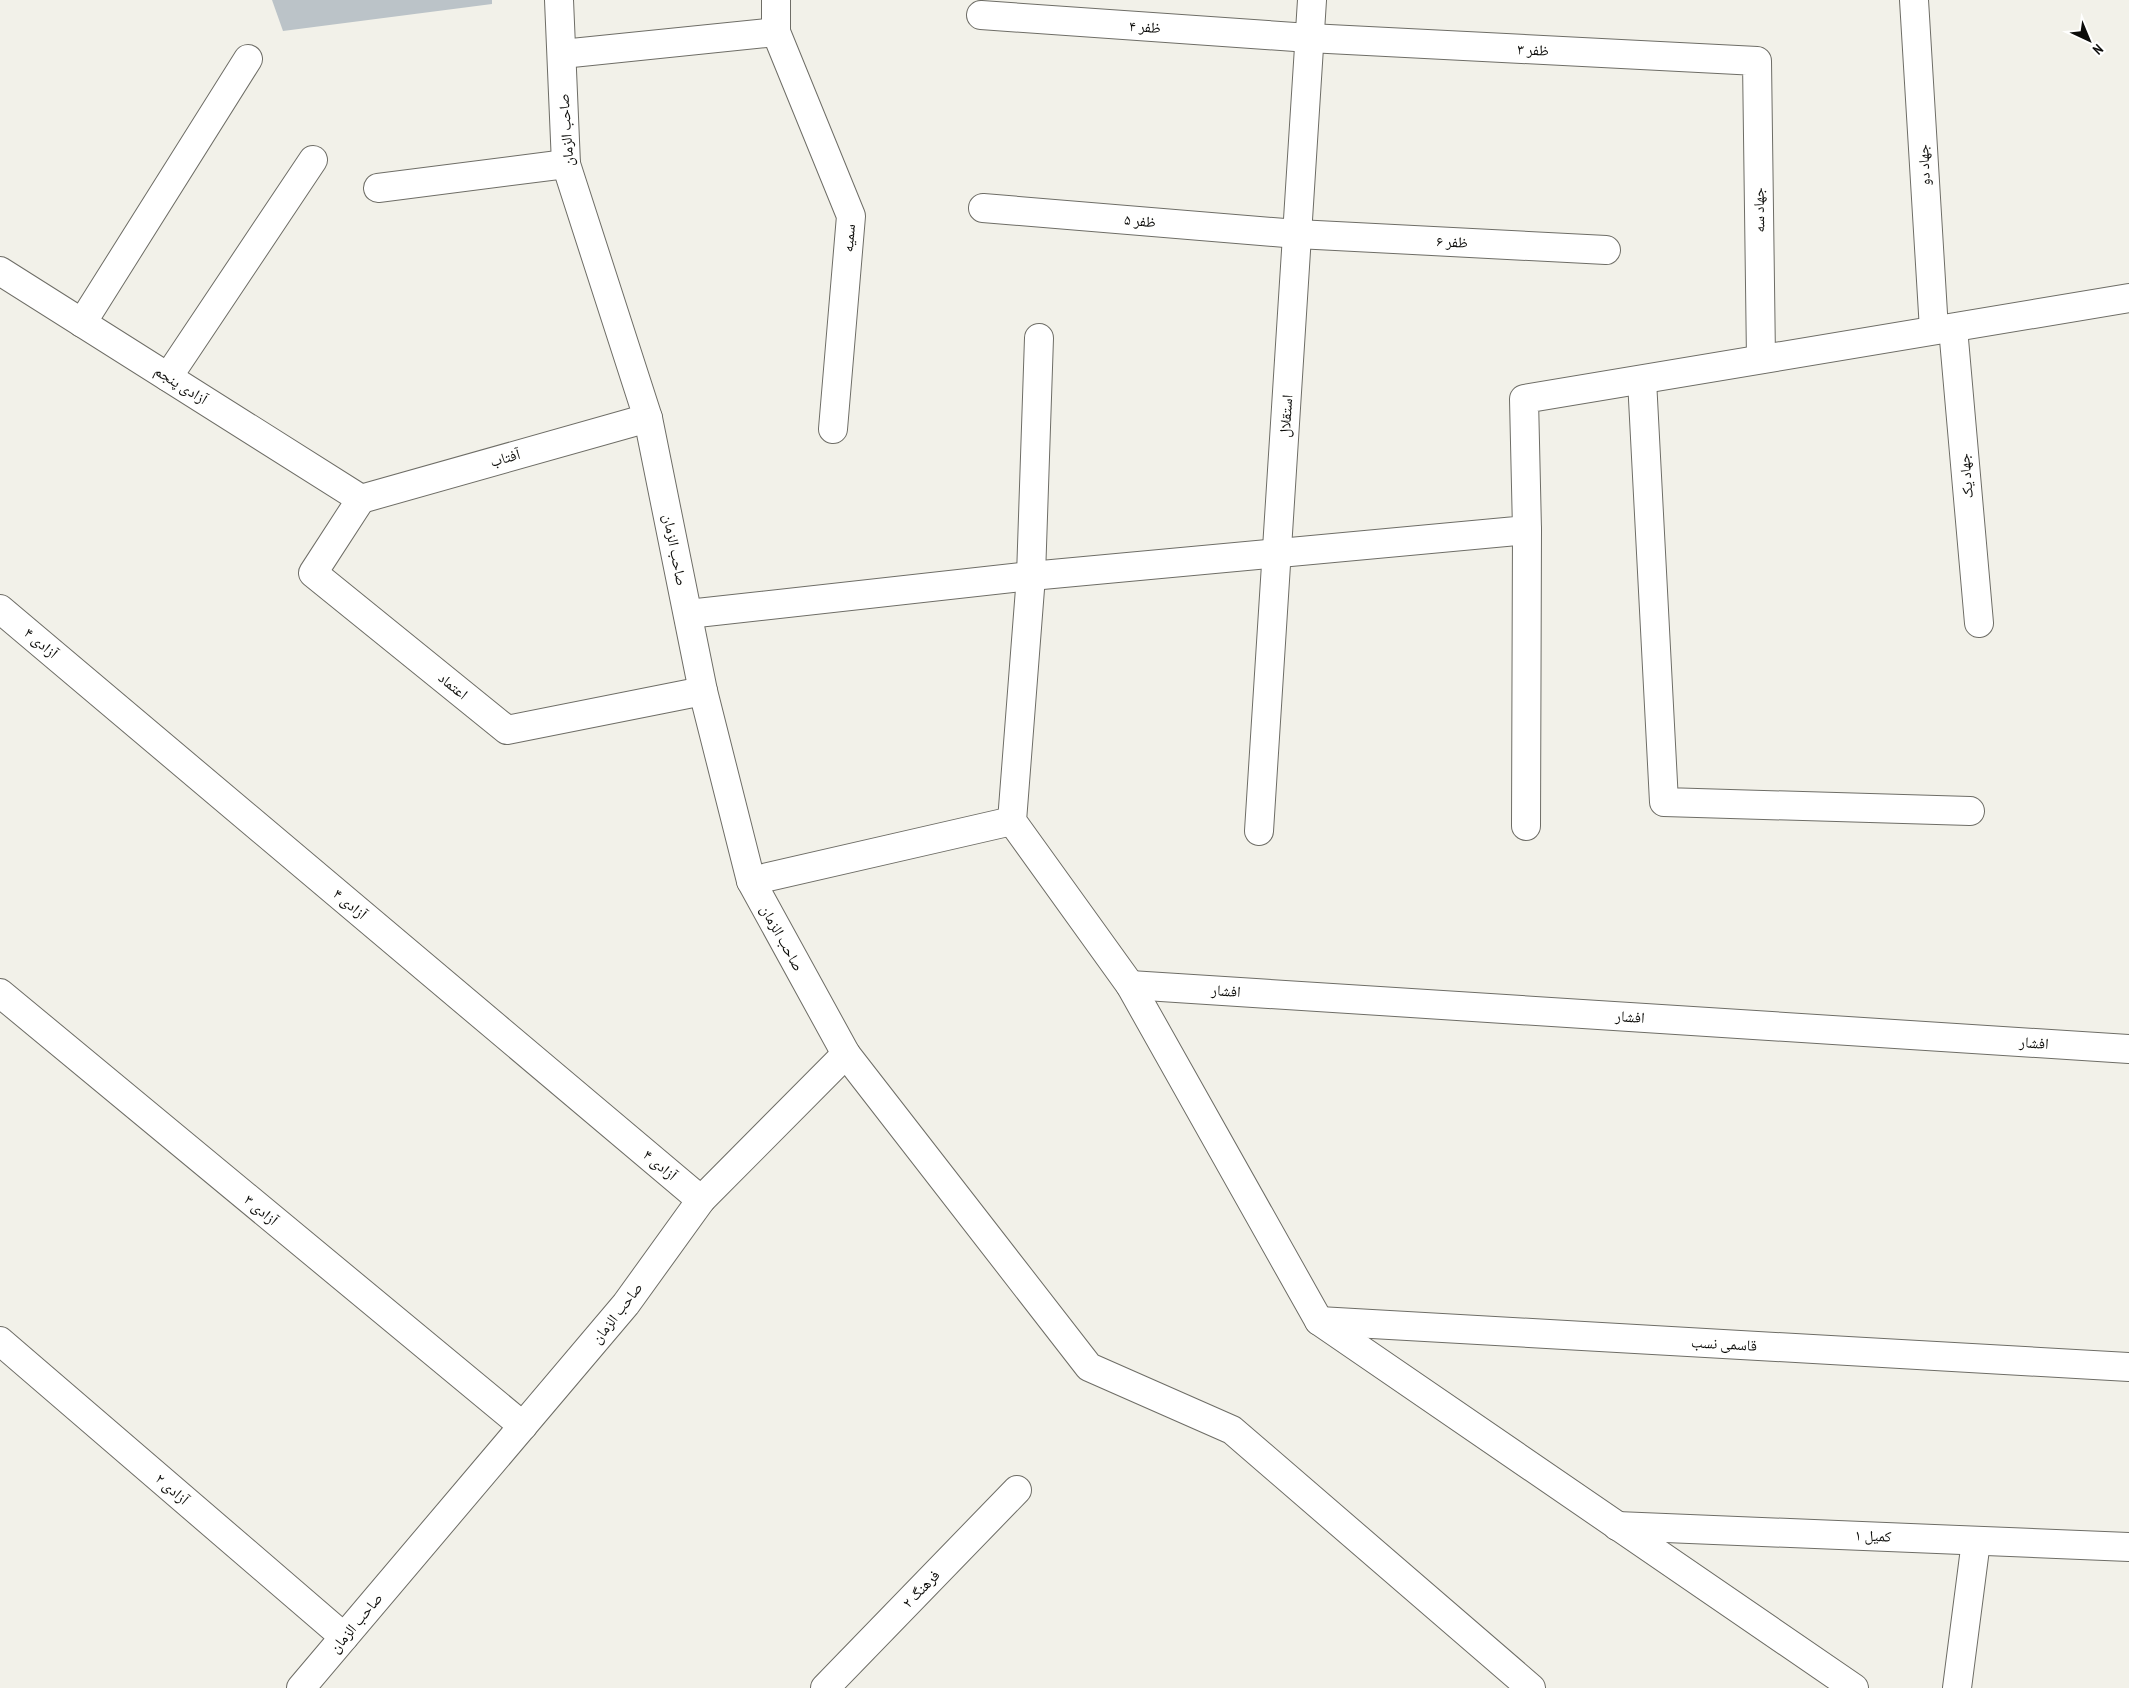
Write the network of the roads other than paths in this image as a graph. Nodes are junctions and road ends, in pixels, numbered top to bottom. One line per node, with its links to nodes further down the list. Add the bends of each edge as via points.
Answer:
1 (559, 0): 8 (street, صاحب الزمان)
2 (776, 0): 6 (street, سمیه)
3 (1312, 0): 7 (street, استقلال)
4 (1914, 0): 20 (street, جهاد دو)
5 (981, 15): 7 (street, ظفر ۴)
6 (776, 32): 8 (street); 26 (street, سمیه, via 851,216)
7 (1310, 38): 10 (street, ظفر ۳); 15 (street, استقلال)
8 (562, 54): 12 (street, صاحب الزمان)
9 (248, 59): 19 (street)
10 (1757, 61): 22 (street, جهاد سه)
11 (313, 160): 23 (street)
12 (566, 164): 13 (street); 25 (street, صاحب الزمان)
13 (378, 188)
14 (983, 208): 15 (street, ظفر ۵)
15 (1297, 234): 16 (street, ظفر ۶); 29 (street, استقلال)
16 (1606, 250)
17 (0, 271): 19 (street, آزادی پنجم)
18 (2129, 298): 20 (street)
19 (82, 323): 23 (street, آزادی پنجم)
20 (1943, 329): 22 (street); 33 (street, جهاد یک)
21 (1039, 338): 30 (street)
22 (1761, 360): 24 (street)
23 (168, 377): 27 (street, آزادی پنجم)
24 (1642, 380): 28 (street, via 1524,399); 35 (street, via 1664,802)
25 (648, 418): 27 (street, آفتاب); 32 (street, صاحب الزمان)
26 (833, 429)
27 (361, 499): 34 (street, اعتماد, via 313,573 507,730)
28 (1527, 530): 29 (street); 37 (street)
29 (1277, 553): 30 (street); 38 (street, استقلال)
30 (1031, 576): 32 (street); 36 (street)
31 (0, 609): 44 (street, آزادی ۴)
32 (688, 614): 34 (street, صاحب الزمان)
33 (1979, 623)
34 (703, 691): 39 (street, صاحب الزمان)
35 (1970, 811)
36 (1012, 821): 39 (street); 40 (street)
37 (1526, 826)
38 (1259, 831)
39 (751, 881): 43 (street, صاحب الزمان)
40 (1130, 985): 42 (street, افشار); 45 (street)
41 (0, 994): 48 (street, آزادی ۳)
42 (2129, 1049)
43 (846, 1054): 44 (street, صاحب الزمان); 56 (street, via 1089,1367 1232,1430)
44 (700, 1200): 48 (street, صاحب الزمان, via 626,1304)
45 (1319, 1321): 47 (street, قاسمی نسب); 50 (street)
46 (0, 1341): 53 (street, آزادی ۲)
47 (2129, 1366)
48 (523, 1426): 53 (street, صاحب الزمان)
49 (1017, 1490): 55 (street, فرهنگ ۲)
50 (1617, 1526): 51 (street, کمیل ۱); 57 (street)
51 (1976, 1541): 52 (street, کمیل ۱); 58 (street)
52 (2129, 1547)
53 (344, 1637): 54 (street, صاحب الزمان)
54 (301, 1688)
55 (825, 1688)
56 (1531, 1688)
57 (1854, 1688)
58 (1957, 1688)

